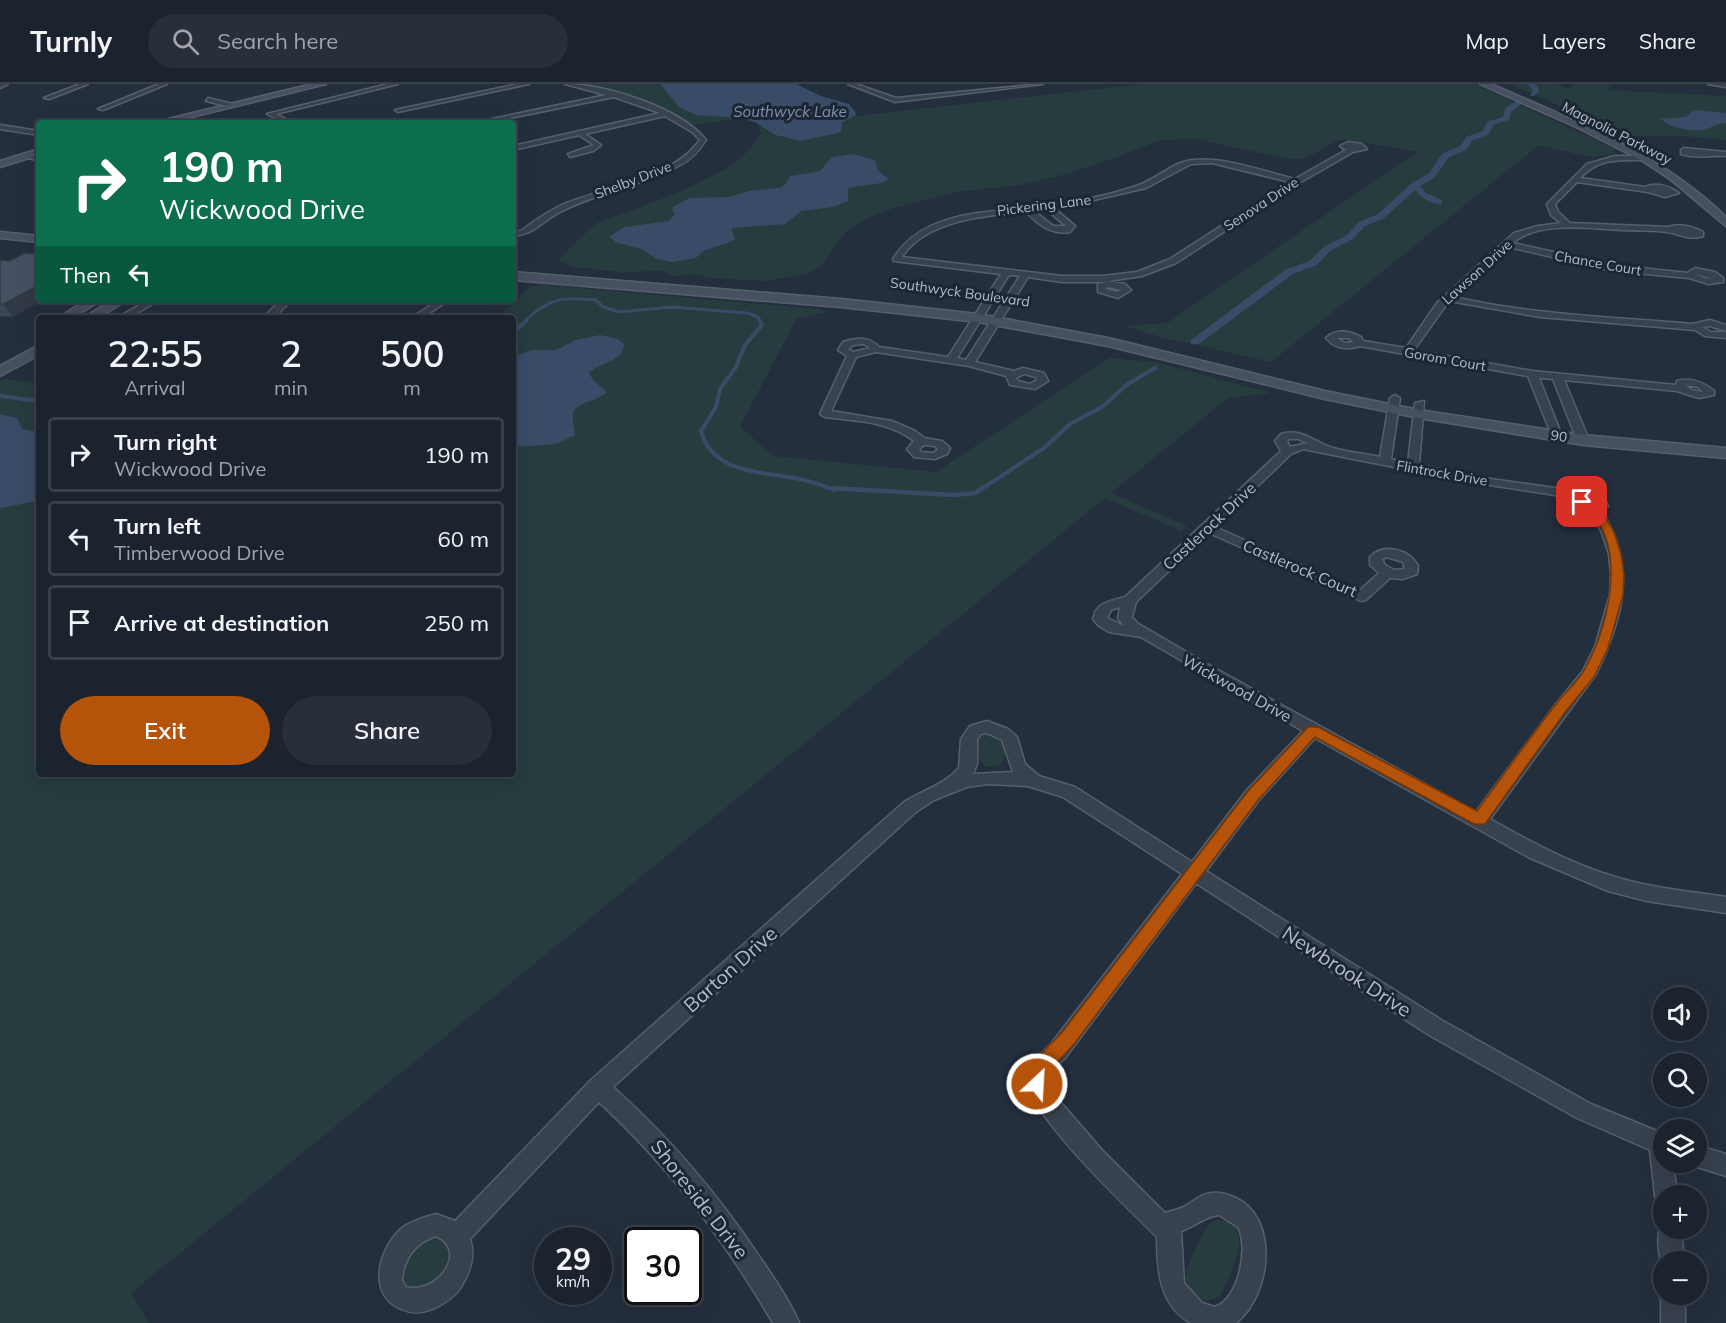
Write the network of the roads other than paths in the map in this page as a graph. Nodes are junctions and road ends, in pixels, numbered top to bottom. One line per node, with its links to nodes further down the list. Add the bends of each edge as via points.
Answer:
1 (4, 84): 16 (street)
2 (85, 84): 20 (street)
3 (164, 84): 23 (street)
4 (295, 84): 17 (street)
5 (322, 84): 17 (street)
6 (395, 84): 27 (street, via 270,114)
7 (526, 84): 24 (street)
8 (568, 84): 19 (street, Shelby Drive)
9 (851, 84): 18 (street, via 895,100)
10 (978, 84): 18 (street)
11 (1040, 84): 18 (street)
12 (1484, 84): 40 (street, Magnolia Parkway)
13 (1499, 84): 41 (street, Magnolia Parkway)
14 (1711, 84): 15 (street)
15 (1726, 85)
16 (0, 86)
17 (306, 87): 22 (street)
18 (993, 89)
19 (615, 94): 25 (street, Shelby Drive); 28 (street)
20 (47, 98)
21 (208, 100): 22 (street)
22 (231, 105): 26 (street)
23 (101, 109)
24 (398, 110)
25 (664, 114): 30 (street); 54 (street, Shelby Drive, via 699,132 703,140 693,153 656,174 564,206 522,234)
26 (168, 120)
27 (283, 120)
28 (490, 120)
29 (0, 127): 31 (street)
30 (578, 132): 32 (street); 37 (street, via 598,145)
31 (36, 133)
32 (516, 147)
33 (1351, 150): 45 (street, Senova Drive)
34 (36, 153): 38 (street)
35 (1704, 153): 36 (street)
36 (1726, 154)
37 (570, 155)
38 (28, 156): 39 (street); 42 (street)
39 (36, 158)
40 (1644, 158): 41 (street); 44 (street, via 1588,169); 49 (street, Magnolia Parkway, via 1692,190)
41 (1662, 158): 43 (street, Magnolia Parkway)
42 (0, 164)
43 (1687, 174)
44 (1575, 179): 46 (street); 50 (street, via 1551,204 1554,213)
45 (1296, 181): 47 (street, Pickering Lane, via 1200,160 1134,189); 61 (street, Senova Drive, via 1173,261 1139,274 1105,281)
46 (1649, 190)
47 (1049, 208): 48 (street, Pickering Lane); 48 (street, via 1071,226 1067,230 1053,230)
48 (1028, 210): 59 (street, Pickering Lane, via 985,213 948,222 919,236 897,259)
49 (1726, 223)
50 (1568, 225): 53 (street, Lawson Drive); 57 (street, Lawson Drive, via 1525,231)
51 (0, 226): 52 (street)
52 (36, 229)
53 (1672, 230)
54 (516, 233)
55 (0, 235): 56 (street)
56 (36, 239)
57 (1506, 244): 62 (street, Chance Court, via 1594,265); 64 (street, Lawson Drive)
58 (516, 267): 63 (street, Southwyck Boulevard)
59 (1007, 272): 61 (street); 70 (street)
60 (516, 276): 63 (street, Southwyck Boulevard)
61 (1025, 276): 76 (street)
62 (1691, 276)
63 (597, 278): 70 (street, Southwyck Boulevard)
64 (1447, 298): 77 (street, via 1495,310); 83 (street, Lawson Drive, via 1422,327)
65 (90, 303): 71 (street)
66 (115, 303): 72 (street)
67 (150, 303): 73 (street)
68 (280, 303): 74 (street)
69 (440, 303): 75 (street)
70 (980, 314): 76 (street, Southwyck Boulevard); 85 (street)
71 (69, 315)
72 (95, 315)
73 (128, 315)
74 (271, 315)
75 (421, 315)
76 (998, 317): 86 (street); 92 (street, Southwyck Boulevard)
77 (1696, 327): 78 (street, via 1697,323 1705,322); 79 (street)
78 (1726, 328)
79 (1726, 335)
80 (36, 341): 87 (street)
81 (1359, 344): 83 (street, Gorom Court)
82 (876, 349): 84 (street); 84 (street, via 870,343 851,342 843,350); 85 (street)
83 (1408, 352): 89 (street, Gorom Court)
84 (852, 356): 97 (street, via 825,414 896,425)
85 (951, 360): 86 (street)
86 (969, 363): 88 (street)
87 (0, 372)
88 (1012, 374)
89 (1532, 374): 90 (street, Gorom Court); 94 (street)
90 (1558, 378): 91 (street, Gorom Court); 95 (street)
91 (1680, 388)
92 (1394, 404): 93 (street, 90); 102 (street)
93 (1419, 408): 94 (street, 90); 103 (street)
94 (1554, 430): 95 (street, 90)
95 (1581, 433): 96 (street, 90); 101 (street, 90)
96 (1726, 440)
97 (921, 441)
98 (1302, 446): 99 (street, Flintrock Drive); 100 (street, Castlerock Drive)
99 (1322, 448): 100 (street, via 1302,436 1291,435 1281,441); 102 (street, Flintrock Drive)
100 (1287, 452): 106 (street, Castlerock Drive)
101 (1726, 453)
102 (1385, 462): 103 (street, Flintrock Drive)
103 (1413, 468): 104 (street, Flintrock Drive)
104 (1563, 494): 105 (street, Flintrock Drive); 105 (street, via 1571,490 1593,495 1602,506)
105 (1588, 506): 114 (street, via 1598,513 1608,532 1618,574 1617,595 1602,648 1589,674)
106 (1208, 528): 107 (street, Castlerock Court, via 1361,597); 108 (street, Castlerock Drive)
107 (1387, 573)
108 (1130, 600): 109 (street, Castlerock Drive, via 1106,607); 110 (street, Wickwood Drive, via 1125,618)
109 (1100, 619): 110 (street, Wickwood Drive, via 1114,630)
110 (1144, 634): 111 (street, Wickwood Drive)
111 (1313, 730): 114 (street, Wickwood Drive); 115 (street, via 1254,795)
112 (1040, 783): 113 (street, Barton Drive, via 996,777); 113 (street, via 1018,767 1009,737 988,727 970,734 967,770); 115 (street, Newbrook Drive, via 1069,792 1095,807)
113 (954, 784): 117 (street, Barton Drive, via 910,807)
114 (1480, 820): 116 (street, Wickwood Drive, via 1534,852 1608,883)
115 (1194, 873): 118 (street, Newbrook Drive, via 1436,1028 1584,1111); 121 (street, via 1065,1042 1042,1064 1037,1084 1042,1096 1094,1158)
116 (1726, 905)
117 (598, 1087): 122 (street, Barton Drive); 124 (street, Shoreside Drive, via 645,1130 694,1184 742,1250)
118 (1653, 1141)
119 (1707, 1159): 120 (street)
120 (1726, 1165)
121 (1168, 1232): 121 (street, via 1171,1282 1179,1300 1192,1313 1208,1320 1222,1319 1235,1308 1254,1260 1255,1240 1247,1220 1234,1209 1204,1205 1192,1216 1172,1222)
122 (458, 1235)
123 (1673, 1305): 125 (street)
124 (787, 1323)
125 (1673, 1323)

